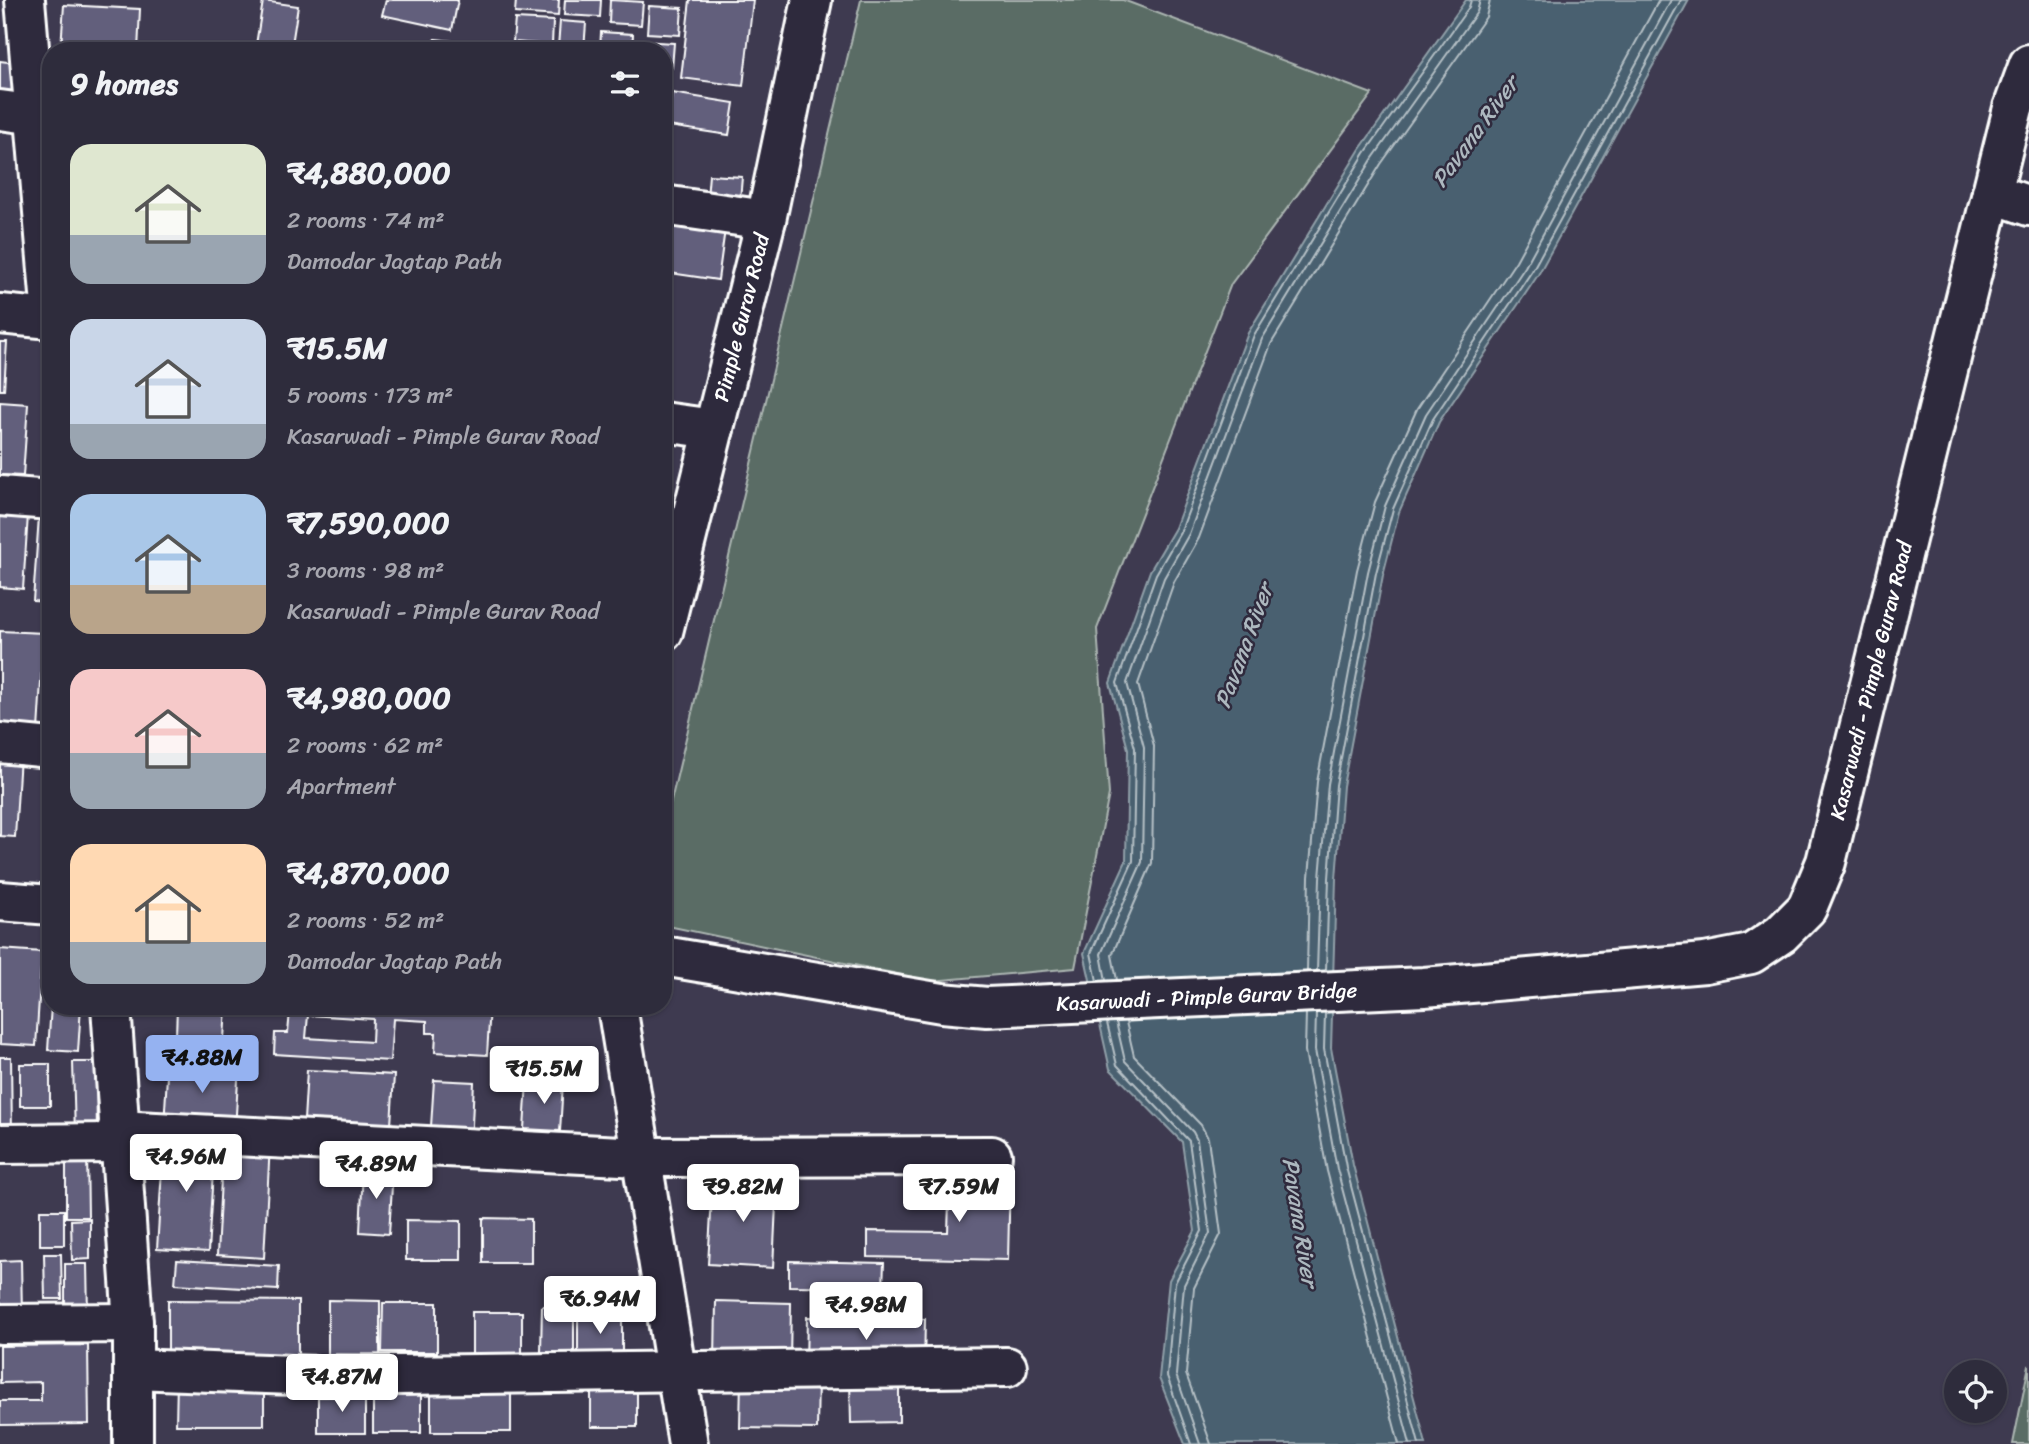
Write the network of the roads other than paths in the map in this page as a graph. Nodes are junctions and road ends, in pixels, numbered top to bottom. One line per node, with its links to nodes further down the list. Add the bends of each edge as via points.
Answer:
1 (25, 0): 4 (street)
2 (812, 0): 8 (street, Pimple Gurav Road)
3 (2029, 64): 5 (street, Kasarwadi - Pimple Gurav Road)
4 (29, 114): 9 (street)
5 (1992, 194): 7 (street); 22 (street, Kasarwadi - Pimple Gurav Road, via 1826,862 1807,908 1781,934 1751,954 1704,963)
6 (672, 206): 8 (street)
7 (2029, 206)
8 (765, 220): 13 (street, Pimple Gurav Road)
9 (42, 227)
10 (0, 314): 11 (street)
11 (42, 318)
12 (672, 423): 13 (street)
13 (714, 429): 16 (street, Pimple Gurav Road)
14 (0, 496): 15 (street)
15 (42, 499)
16 (672, 589)
17 (0, 743): 18 (street)
18 (42, 747)
19 (0, 901): 20 (street)
20 (42, 904)
21 (672, 958): 22 (street, Kasarwadi - Pimple Gurav Bridge, via 988,1007)
22 (1424, 987)
23 (111, 1015): 25 (street)
24 (618, 1015): 28 (street)
25 (118, 1136): 26 (street); 28 (street); 29 (street)
26 (0, 1144)
27 (992, 1156): 28 (street)
28 (642, 1157): 33 (street)
29 (133, 1323): 30 (street); 32 (street)
30 (0, 1324)
31 (1007, 1367): 33 (street)
32 (133, 1369): 33 (street, via 320,1376); 34 (street)
33 (677, 1373): 35 (street)
34 (133, 1444)
35 (688, 1444)

